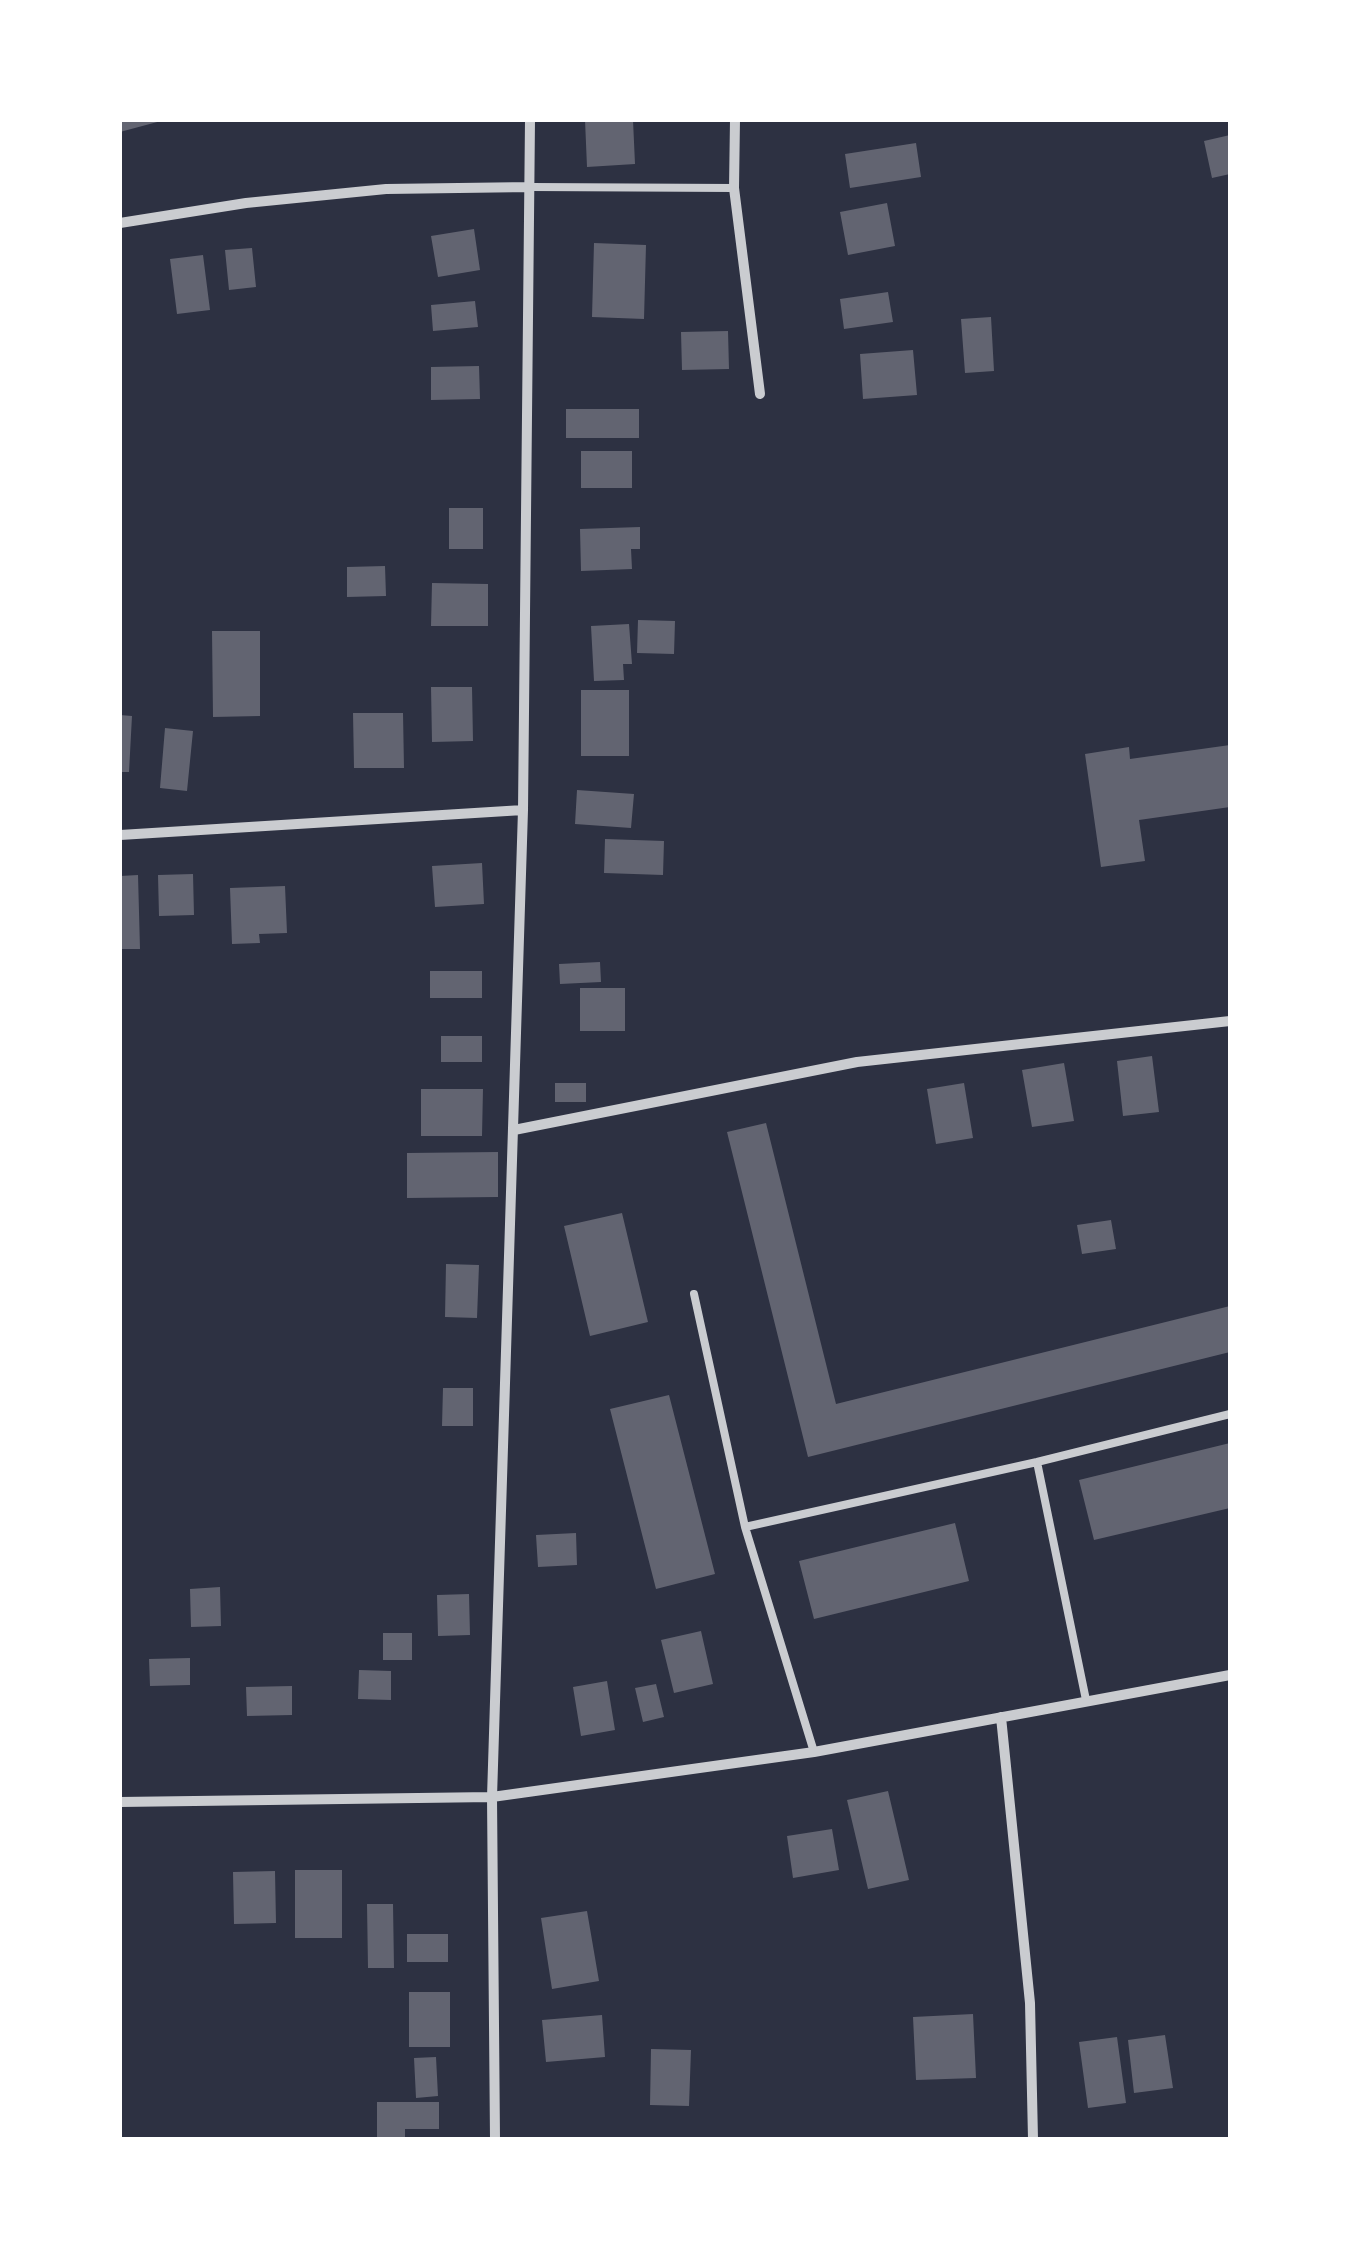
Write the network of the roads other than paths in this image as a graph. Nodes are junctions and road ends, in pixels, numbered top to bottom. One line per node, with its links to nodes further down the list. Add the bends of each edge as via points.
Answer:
1 (530, 120): 3 (street)
2 (735, 120): 4 (street)
3 (531, 187): 4 (lane); 5 (street, via 386,189); 7 (street)
4 (734, 188): 6 (street)
5 (120, 222)
6 (760, 394)
7 (523, 810): 8 (street); 10 (street)
8 (120, 835)
9 (1230, 1021): 10 (street, via 857,1062)
10 (514, 1130): 19 (street)
11 (694, 1294): 14 (lane)
12 (1230, 1414): 13 (lane)
13 (1037, 1462): 14 (lane); 16 (lane)
14 (745, 1527): 18 (lane)
15 (1230, 1675): 16 (street)
16 (1086, 1700): 17 (street)
17 (1001, 1717): 18 (street); 22 (street, via 1030,2003)
18 (814, 1752): 19 (street)
19 (492, 1797): 20 (street); 21 (street)
20 (120, 1802)
21 (495, 2139)
22 (1033, 2139)

